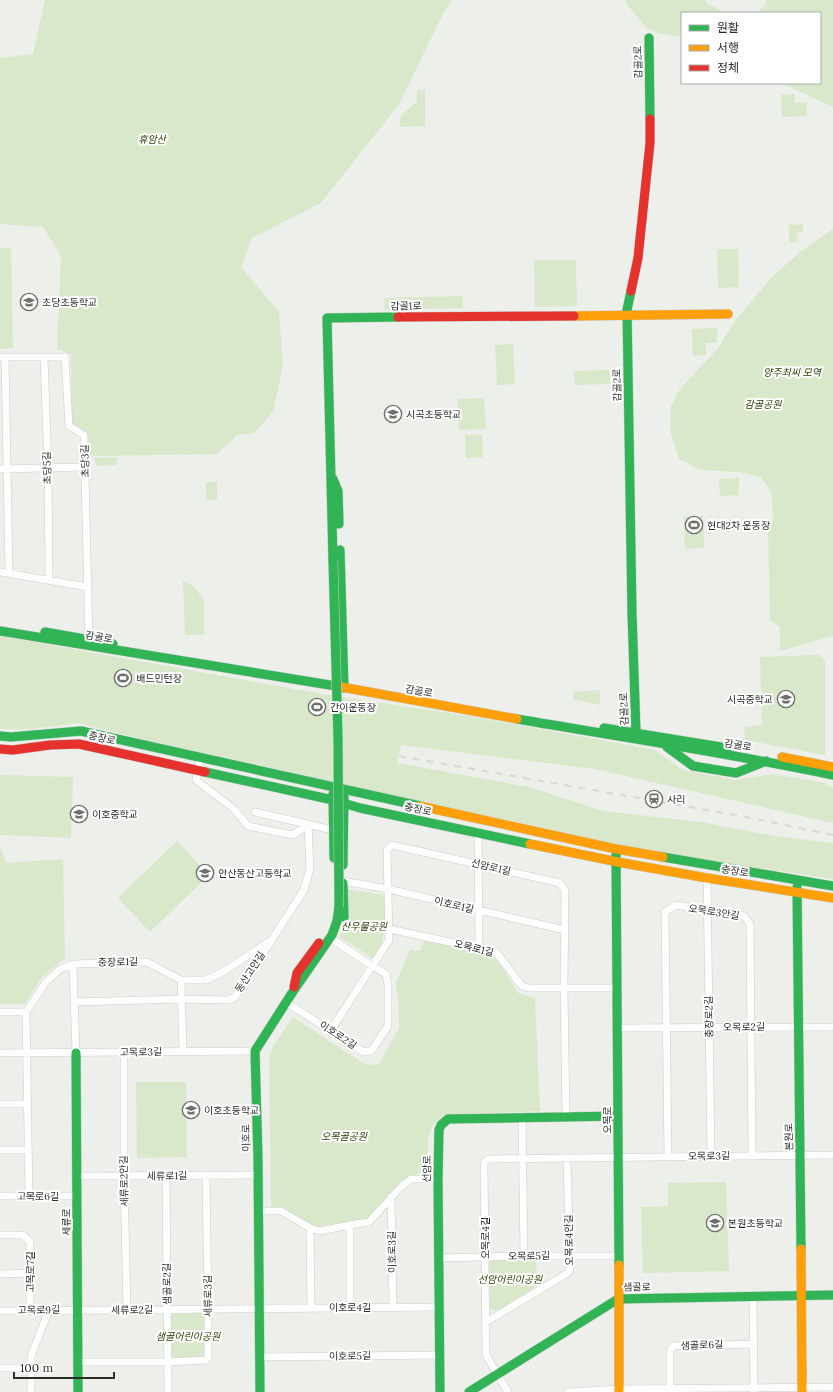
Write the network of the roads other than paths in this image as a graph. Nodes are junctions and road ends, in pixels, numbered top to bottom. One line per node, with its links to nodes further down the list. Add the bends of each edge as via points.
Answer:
1 (649, 38): 3 (street, 감골2로, via 650,143 638,258)
2 (728, 314): 3 (street, 감골1로)
3 (627, 315): 9 (street, 감골1로, via 327,318); 19 (street, 감골2로)
4 (3, 357): 5 (street, 초당3길); 8 (street)
5 (44, 357): 6 (street, 초당3길, via 65,357 69,426 84,435); 7 (street, 초당5길)
6 (84, 467): 7 (street); 13 (street, 초당3길)
7 (48, 468): 8 (street); 12 (street, 초당5길)
8 (4, 469): 11 (street)
9 (330, 470): 17 (street, via 325,490); 18 (street, via 338,491); 58 (street, 감골1로, bridge, via 338,738 339,908 332,935)
10 (0, 572): 11 (street)
11 (9, 573): 12 (street)
12 (49, 580): 13 (street)
13 (88, 587): 16 (street, 초당3길)
14 (0, 624): 16 (street, 감골로)
15 (0, 631): 17 (street, 감골로)
16 (89, 640): 17 (street, 감골로)
17 (333, 684): 18 (street, 감골로)
18 (344, 686): 19 (street, 감골로); 21 (street, 감골로)
19 (636, 733): 25 (street, 감골로)
20 (0, 736): 23 (street, 충장로, via 80,731)
21 (666, 745): 24 (street, 감골로); 24 (street, via 693,766 736,773)
22 (0, 749): 26 (street, 충장로, via 79,744)
23 (202, 757): 26 (street); 28 (street, 충장로)
24 (766, 761): 27 (street, 감골로)
25 (833, 767)
26 (198, 771): 30 (street, 충장로); 33 (street, via 196,780 234,810 248,826 293,835)
27 (833, 775)
28 (333, 787): 29 (street, 충장로); 30 (street)
29 (344, 790): 31 (street); 36 (street, 충장로)
30 (333, 800): 31 (street, 충장로); 34 (street)
31 (344, 803): 35 (street, 충장로); 40 (street)
32 (255, 812): 33 (street)
33 (308, 825): 34 (street); 50 (street, 동산고안길, via 310,868 304,890)
34 (333, 830): 58 (street, via 335,906 332,920 326,933 297,973)
35 (478, 832): 37 (street, 충장로); 38 (street)
36 (616, 849): 37 (street, 오목로); 41 (street, 충장로)
37 (616, 861): 39 (street, 충장로); 57 (street, 오목로)
38 (478, 864): 43 (street, 선암로1길, via 392,845 387,850); 46 (street); 49 (street, 선암로1길, via 560,883 565,890)
39 (707, 878): 44 (street, 충장로); 47 (street, 충장로2길)
40 (343, 881): 43 (street, 이호로1길); 51 (street, via 345,912 342,928)
41 (798, 881): 42 (street, 충장로); 44 (street, 본원로)
42 (833, 886)
43 (388, 889): 46 (street, 이호로1길); 48 (street, 선암로1길)
44 (796, 892): 45 (street, 충장로); 65 (street, 본원로)
45 (833, 898)
46 (478, 910): 49 (street, 이호로1길); 52 (street)
47 (708, 910): 64 (street, 오목로3안길, via 744,916 750,924); 68 (street, 오목로3안길, via 676,905 665,912); 69 (street, 충장로2길)
48 (389, 929): 52 (street, 오목로1길); 54 (street, 선암로1길, via 389,940)
49 (565, 930): 56 (street, 선암로1길)
50 (271, 940): 55 (street, via 223,972 206,980); 59 (street, 동산고안길, via 235,997 229,1000)
51 (335, 941): 54 (street, 이호로2길); 58 (street, via 304,984)
52 (479, 948): 56 (street, 오목로1길, via 496,952 522,986)
53 (73, 964): 55 (street, 충장로1길, via 147,962); 60 (street); 63 (street, 충장로1길, via 60,969 46,982)
54 (372, 966): 70 (street, 선암로1길); 70 (street, 이호로2길, via 386,974 388,1026 368,1052 362,1051)
55 (181, 980): 59 (street)
56 (564, 988): 57 (street, 오목로1길); 79 (street, 선암로1길)
57 (617, 988): 67 (street, 오목로)
58 (292, 993): 61 (street)
59 (181, 999): 60 (street, 동산고안길); 74 (street)
60 (74, 1002): 72 (street)
61 (286, 1002): 70 (street, 이호로2길); 71 (street)
62 (0, 1012): 63 (street)
63 (26, 1012): 76 (street)
64 (750, 1027): 65 (street, 오목로2길); 69 (street, 오목로2길); 87 (street, 오목로3안길)
65 (798, 1027): 66 (street, 오목로2길); 84 (street, 본원로)
66 (833, 1027)
67 (617, 1028): 68 (street, 오목로2길); 80 (street, 오목로)
68 (666, 1028): 69 (street, 오목로2길); 88 (street, 오목로3안길)
69 (709, 1028): 86 (street, 충장로2길)
70 (331, 1030)
71 (256, 1051): 74 (street, 고목로3길); 93 (street, 이호로)
72 (76, 1052): 73 (street, 고목로3길); 76 (street, 고목로3길); 94 (street, 세류로)
73 (124, 1052): 74 (street, 고목로3길); 95 (street, 세류로2안길)
74 (183, 1052)
75 (0, 1053): 76 (street, 고목로3길)
76 (26, 1053): 78 (street)
77 (0, 1104): 78 (street)
78 (27, 1104): 83 (street)
79 (566, 1116): 80 (street, 선암로); 81 (street, 선암로)
80 (618, 1116): 90 (street, 오목로)
81 (522, 1117): 89 (street); 97 (street, 선암로, via 448,1119 441,1124)
82 (0, 1150): 83 (street)
83 (28, 1150): 99 (street)
84 (800, 1155): 85 (street, 오목로3길); 87 (street, 오목로3길); 115 (street, 본원로)
85 (833, 1155)
86 (711, 1156): 87 (street, 오목로3길); 88 (street, 오목로3길)
87 (752, 1156)
88 (668, 1157): 90 (street, 오목로3길)
89 (523, 1158): 91 (street, 오목로4길); 107 (street); 109 (street, 오목로4길, via 488,1159 484,1163)
90 (618, 1158): 91 (street, 오목로4길); 108 (street, 오목로)
91 (567, 1159): 106 (street, 오목로4안길)
92 (206, 1175): 93 (street, 세류로1길); 96 (street, 세류로1길); 120 (street, 세류로3길)
93 (258, 1175): 102 (street, 이호로)
94 (77, 1176): 95 (street, 세류로1길); 100 (street, 세류로)
95 (124, 1176): 96 (street, 세류로1길); 127 (street, 세류로2안길)
96 (166, 1176): 122 (street, 샘골로2길)
97 (438, 1178): 101 (street, via 411,1179); 110 (street, 선암로)
98 (0, 1196): 99 (street, 고목로6길)
99 (29, 1196): 100 (street, 고목로6길)
100 (77, 1196): 126 (street, 세류로)
101 (391, 1197): 103 (street, via 369,1222); 119 (street, 이호로3길)
102 (258, 1211): 104 (street, via 281,1211); 123 (street, 이호로)
103 (350, 1226): 104 (street, via 320,1231); 118 (street)
104 (310, 1228): 121 (street)
105 (0, 1235): 111 (street, 고목로7길, via 23,1235 30,1242)
106 (569, 1255): 107 (street, 오목로5길); 108 (street, 오목로5길); 129 (street, 오목로4안길, via 568,1273)
107 (524, 1256): 109 (street, 오목로5길)
108 (619, 1256): 116 (street, 오목로)
109 (485, 1257): 110 (street, 오목로5길); 129 (street, 오목로4길)
110 (439, 1258): 117 (street, 선암로)
111 (30, 1273): 112 (street); 124 (street, 고목로7길)
112 (0, 1274)
113 (833, 1295): 115 (street, 샘골로)
114 (753, 1296): 115 (street, 샘골로); 116 (street, 샘골로); 130 (street)
115 (802, 1296): 142 (street, 본원로)
116 (618, 1299): 137 (street, 샘골로); 143 (street, 오목로)
117 (440, 1306): 119 (street, 이호로4길); 131 (street, 선암로)
118 (350, 1307): 119 (street, 이호로4길); 121 (street, 이호로4길)
119 (393, 1307)
120 (208, 1308): 122 (street, 세류로2길); 123 (street, 세류로2길); 134 (street, 세류로3길, via 208,1358)
121 (311, 1308): 123 (street, 이호로4길)
122 (168, 1309): 127 (street, 세류로2길); 134 (street, 샘골로2길)
123 (259, 1309): 132 (street, 이호로)
124 (30, 1310): 125 (street, 고목로9길); 128 (street, 고목로9길)
125 (49, 1310): 126 (street, 고목로9길); 136 (street, via 31,1356)
126 (78, 1310): 127 (street, 세류로2길); 133 (street, 세류로)
127 (127, 1310)
128 (0, 1311)
129 (486, 1322): 137 (street, 오목로4길, via 486,1355)
130 (753, 1344): 139 (street, 샘골로6길, via 674,1346 670,1350); 141 (street)
131 (440, 1355): 132 (street, 이호로5길); 148 (street, 선암로)
132 (260, 1357): 147 (street, 이호로)
133 (78, 1362): 134 (street, 세류로3길); 145 (street, 세류로)
134 (168, 1362): 146 (street, 샘골로2길)
135 (0, 1368): 136 (street)
136 (30, 1368): 144 (street)
137 (497, 1374): 149 (street, 샘골로); 150 (street, 오목로4길)
138 (833, 1387): 142 (street)
139 (670, 1390): 140 (street); 143 (street)
140 (712, 1390): 141 (street)
141 (754, 1390): 142 (street)
142 (802, 1390)
143 (619, 1391): 151 (street)
144 (31, 1392)
145 (78, 1392)
146 (168, 1392)
147 (260, 1392)
148 (440, 1392)
149 (469, 1392)
150 (508, 1392)
151 (569, 1392)

